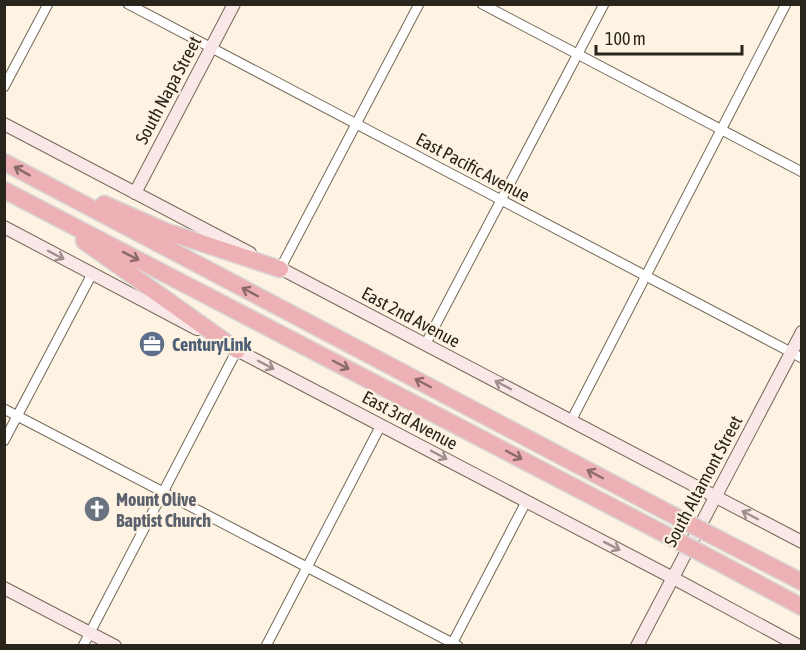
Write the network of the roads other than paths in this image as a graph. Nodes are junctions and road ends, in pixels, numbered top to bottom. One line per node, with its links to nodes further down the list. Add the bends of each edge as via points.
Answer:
1 (48, 4): 10 (street)
2 (128, 4): 8 (street, East Pacific Avenue)
3 (234, 4): 8 (street, South Napa Street)
4 (419, 4): 12 (street)
5 (482, 4): 9 (street)
6 (604, 4): 9 (street)
7 (786, 4): 13 (street)
8 (211, 48): 12 (street, East Pacific Avenue); 18 (street, South Napa Street)
9 (577, 55): 13 (street); 19 (street)
10 (4, 87)
11 (4, 124): 18 (street, East 2nd Avenue)
12 (356, 124): 19 (street, East Pacific Avenue); 22 (street)
13 (721, 129): 15 (street); 24 (street)
14 (4, 162): 17 (highway, one-way to 14)
15 (801, 172)
16 (4, 190): 20 (highway)
17 (60, 192): 22 (highway, via 101,202 165,231); 40 (highway, one-way to 17, bridge)
18 (135, 193): 22 (street, East 2nd Avenue)
19 (501, 200): 24 (street, East Pacific Avenue); 26 (street)
20 (37, 207): 27 (highway); 42 (highway, one-way to 42, bridge)
21 (4, 227): 23 (street, East 3rd Avenue, one-way to 23)
22 (280, 269): 26 (street, East 2nd Avenue)
23 (92, 274): 27 (street, East 3rd Avenue); 30 (street)
24 (646, 277): 28 (street, East Pacific Avenue); 31 (street)
25 (801, 332): 28 (street, South Altamont Street)
26 (425, 345): 31 (street, East 2nd Avenue, one-way to 26)
27 (237, 350): 32 (street, East 3rd Avenue, one-way to 32); 34 (street)
28 (796, 355): 35 (street, South Altamont Street)
29 (4, 409): 30 (street)
30 (18, 416): 33 (street); 34 (street)
31 (571, 421): 35 (street, East 2nd Avenue)
32 (381, 425): 36 (street, East 3rd Avenue, one-way to 36); 38 (street)
33 (4, 441)
34 (163, 491): 38 (street); 43 (street)
35 (715, 497): 37 (street, East 2nd Avenue, one-way to 35); 39 (street, South Altamont Street)
36 (526, 502): 39 (street, East 3rd Avenue, one-way to 39); 47 (street)
37 (801, 542)
38 (308, 566): 46 (street); 47 (street)
39 (673, 578): 48 (street, South Altamont Street); 49 (street, East 3rd Avenue)
40 (801, 582)
41 (4, 588): 43 (street)
42 (801, 607)
43 (90, 633): 44 (street); 45 (street)
44 (83, 645)
45 (115, 645)
46 (266, 645)
47 (454, 645)
48 (637, 645)
49 (799, 645)

